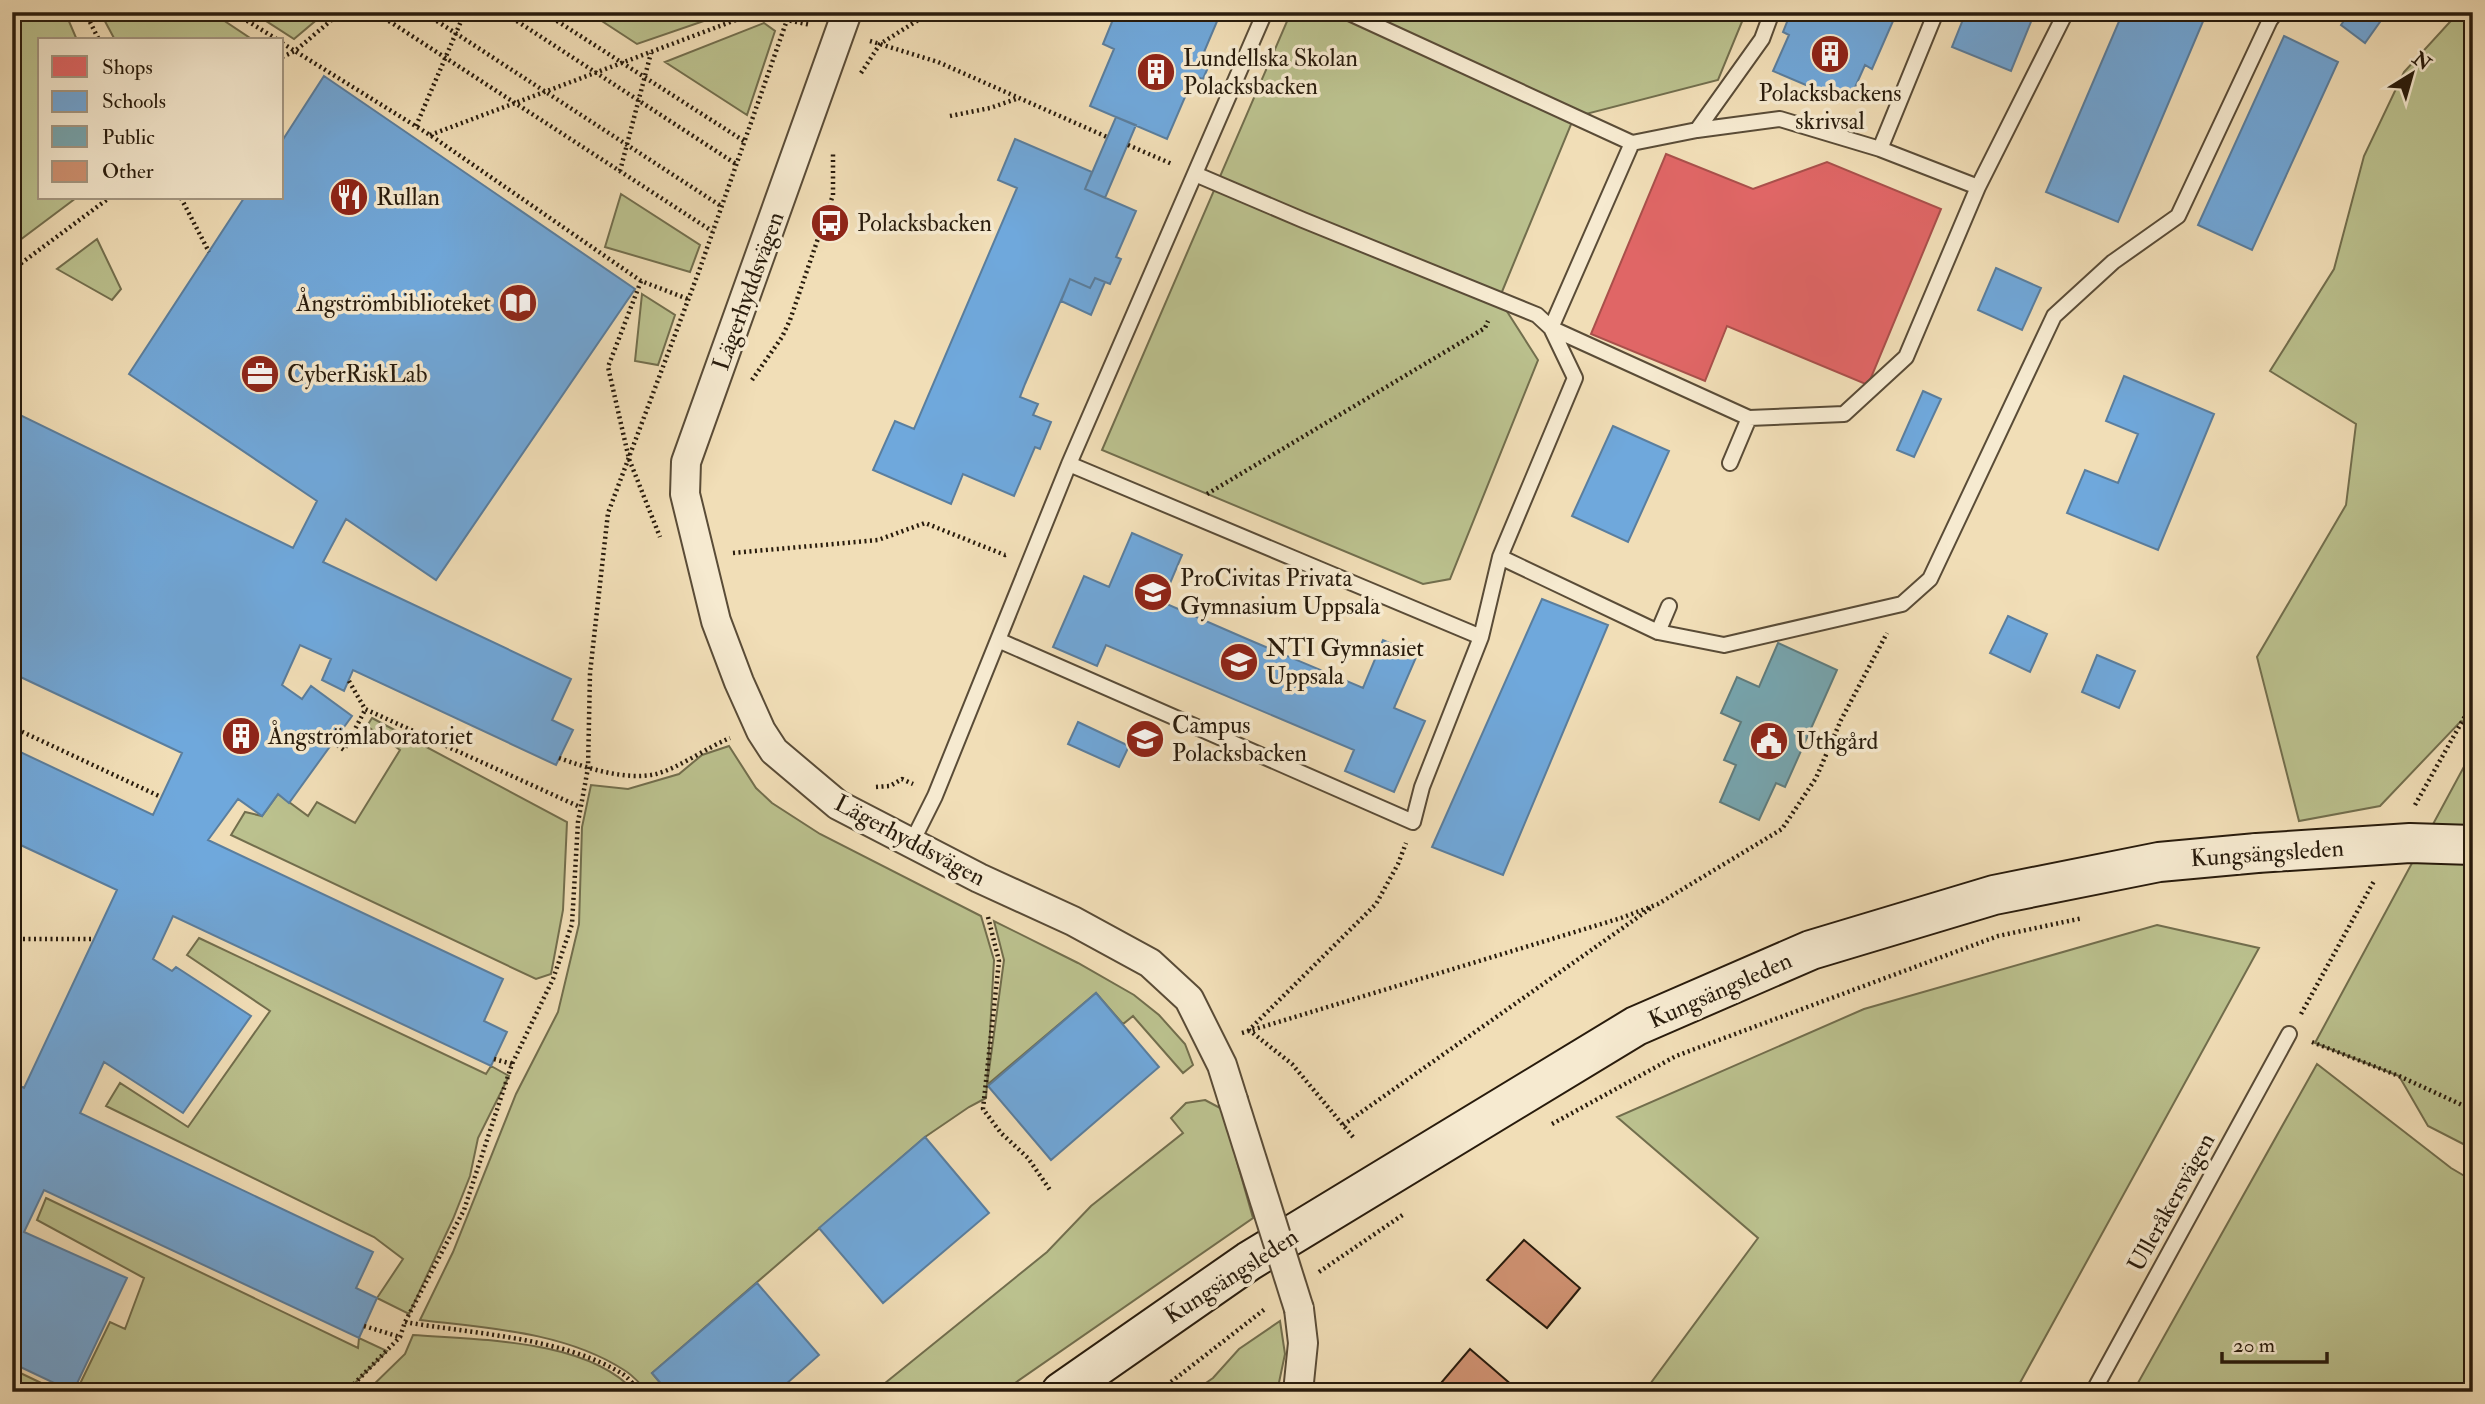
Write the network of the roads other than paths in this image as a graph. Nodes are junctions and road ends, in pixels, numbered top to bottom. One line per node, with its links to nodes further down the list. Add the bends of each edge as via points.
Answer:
1 (1265, 12): 11 (lane)
2 (1347, 12): 9 (lane)
3 (1772, 12): 8 (lane, via 1762,39)
4 (1937, 12): 10 (lane)
5 (2066, 12): 12 (lane)
6 (2276, 12): 19 (lane, via 2178,216 2113,262 2054,316 1930,579 1902,604 1724,645)
7 (843, 22): 22 (street, Lägerhyddsvägen, via 686,462 685,494 716,621 738,682 774,751 838,805)
8 (1697, 130): 9 (lane); 10 (lane, via 1780,119)
9 (1632, 143): 13 (lane)
10 (1880, 149): 12 (lane)
11 (1195, 174): 13 (lane, via 1537,315); 16 (lane)
12 (1978, 187): 14 (lane, via 1906,357 1844,414)
13 (1551, 328): 14 (lane); 17 (lane, via 1575,378)
14 (1749, 418): 15 (lane)
15 (1730, 463)
16 (1069, 464): 20 (lane); 21 (lane)
17 (1500, 557): 19 (lane); 20 (lane)
18 (1669, 606): 19 (lane)
19 (1658, 632)
20 (1481, 636): 21 (lane, via 1413,822)
21 (998, 640): 22 (lane)
22 (912, 842): 26 (street, Lägerhyddsvägen, bridge, via 1150,963 1189,999 1233,1100 1286,1306 1303,1343)
23 (2473, 845): 25 (main road, Kungsängsleden, bridge, via 2410,842 2159,862 1994,895 1811,950 1636,1026 1249,1261)
24 (2289, 1034): 27 (lane, Ulleråkersvägen)
25 (1061, 1392)
26 (1298, 1392)
27 (2093, 1392)

